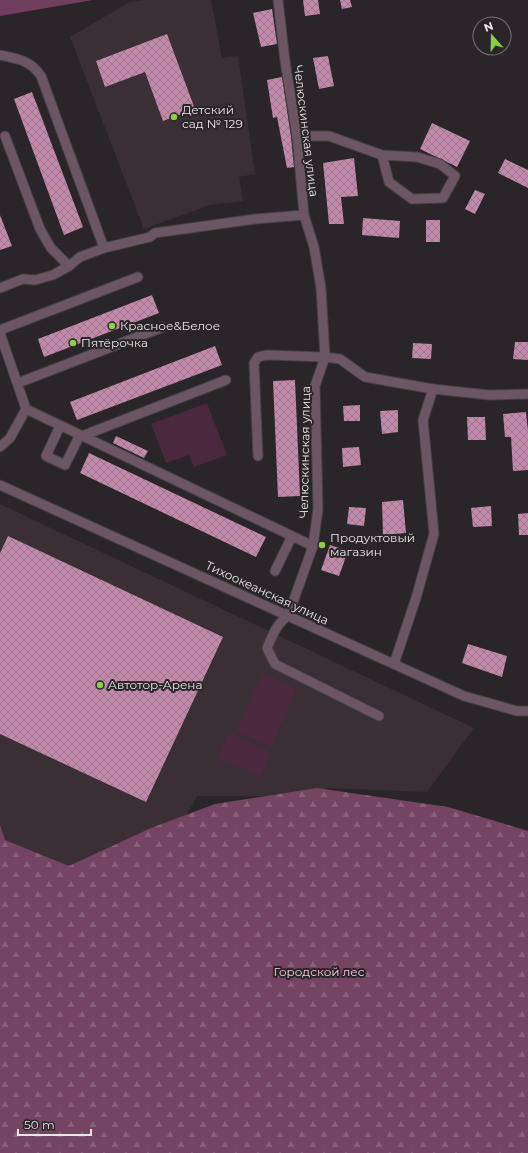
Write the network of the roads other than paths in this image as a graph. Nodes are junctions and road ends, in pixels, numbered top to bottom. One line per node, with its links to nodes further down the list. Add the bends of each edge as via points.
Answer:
1 (278, 0): 4 (street, Челюскинская улица)
2 (0, 55): 7 (street, via 23,60 34,66 41,76)
3 (5, 136): 8 (street, via 40,229 51,248)
4 (297, 136): 5 (street, via 328,136); 6 (street, Челюскинская улица)
5 (382, 155): 5 (street, via 417,157 440,164 455,176 443,198 412,199 389,182)
6 (304, 215): 7 (street, via 162,232); 13 (street, Челюскинская улица, via 314,247 321,288)
7 (104, 248): 8 (street, via 80,257)
8 (69, 266): 10 (street, via 53,275 35,280 22,279)
9 (138, 277): 12 (street)
10 (0, 288)
11 (163, 327): 15 (street)
12 (0, 331): 15 (street)
13 (326, 357): 16 (street, via 340,359 365,377); 22 (street, via 258,357 254,363); 25 (street, Челюскинская улица, via 315,386 318,509)
14 (226, 380): 20 (street)
15 (18, 383): 18 (street)
16 (433, 389): 17 (street, via 489,395); 28 (street, via 424,420 434,534)
17 (528, 394)
18 (26, 409): 19 (street); 21 (street, via 10,438)
19 (60, 426): 20 (street); 20 (street, via 46,456 65,465)
20 (81, 435): 24 (street)
21 (0, 447)
22 (258, 456)
23 (0, 484): 27 (street, Тихоокеанская улица)
24 (292, 536): 25 (street); 26 (street)
25 (313, 546): 27 (street, Челюскинская улица)
26 (275, 571)
27 (288, 616): 28 (street, Тихоокеанская улица); 30 (street, Челюскинская улица, via 282,620 267,648 275,664)
28 (394, 664): 29 (street, Тихоокеанская улица, via 464,696 517,711)
29 (528, 711)
30 (379, 716)

